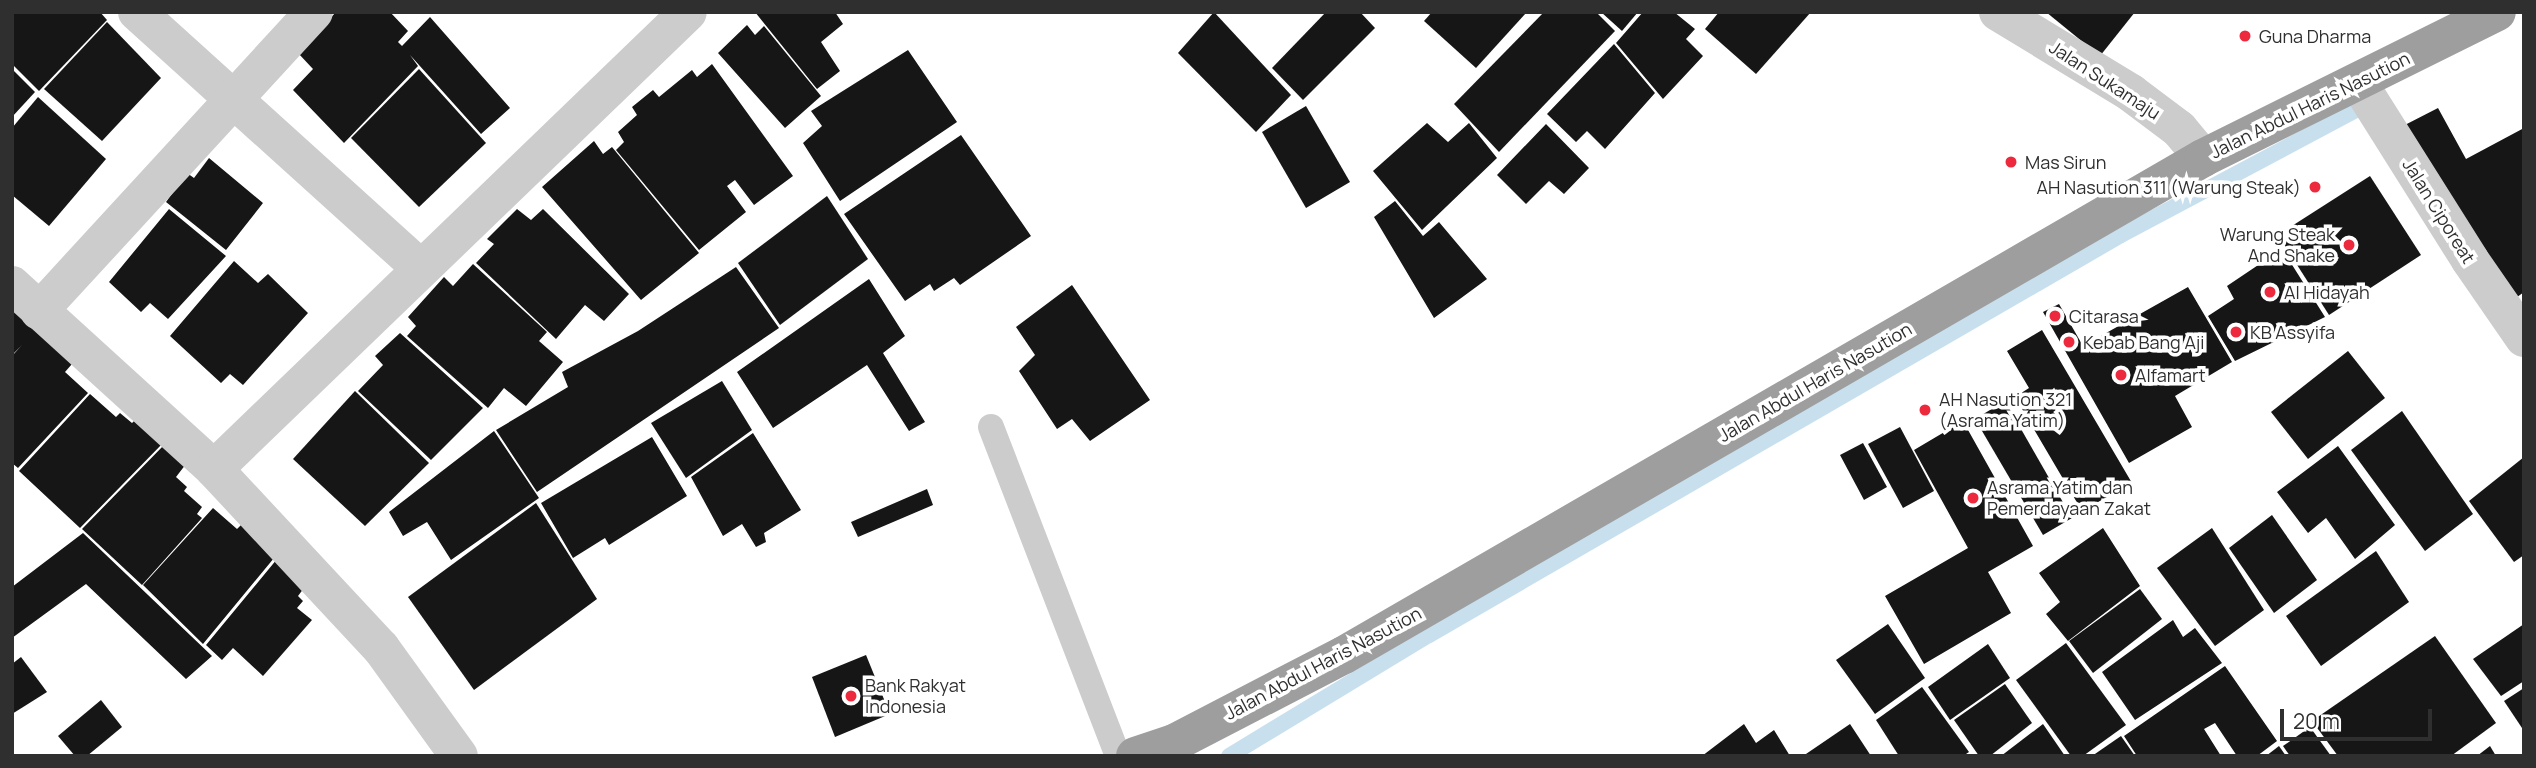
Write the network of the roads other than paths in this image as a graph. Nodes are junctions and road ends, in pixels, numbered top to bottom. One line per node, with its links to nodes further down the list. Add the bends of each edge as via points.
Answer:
1 (137, 12): 7 (street)
2 (314, 12): 7 (street)
3 (688, 12): 9 (street)
4 (1998, 12): 8 (street, Jalan Sukamaju, via 2131,93 2179,129)
5 (2497, 12): 6 (highway, Jalan Abdul Haris Nasution)
6 (2358, 82): 8 (highway, Jalan Abdul Haris Nasution); 12 (street, Jalan Ciporeat)
7 (233, 100): 9 (street); 11 (street)
8 (2203, 158): 15 (highway, Jalan Abdul Haris Nasution)
9 (421, 269): 14 (street)
10 (12, 285): 11 (street)
11 (39, 311): 14 (street)
12 (2524, 338)
13 (991, 427): 17 (lane)
14 (214, 468): 16 (street, via 381,648)
15 (1188, 741): 18 (highway, Jalan Abdul Haris Nasution)
16 (459, 756)
17 (1118, 756)
18 (1135, 756)

